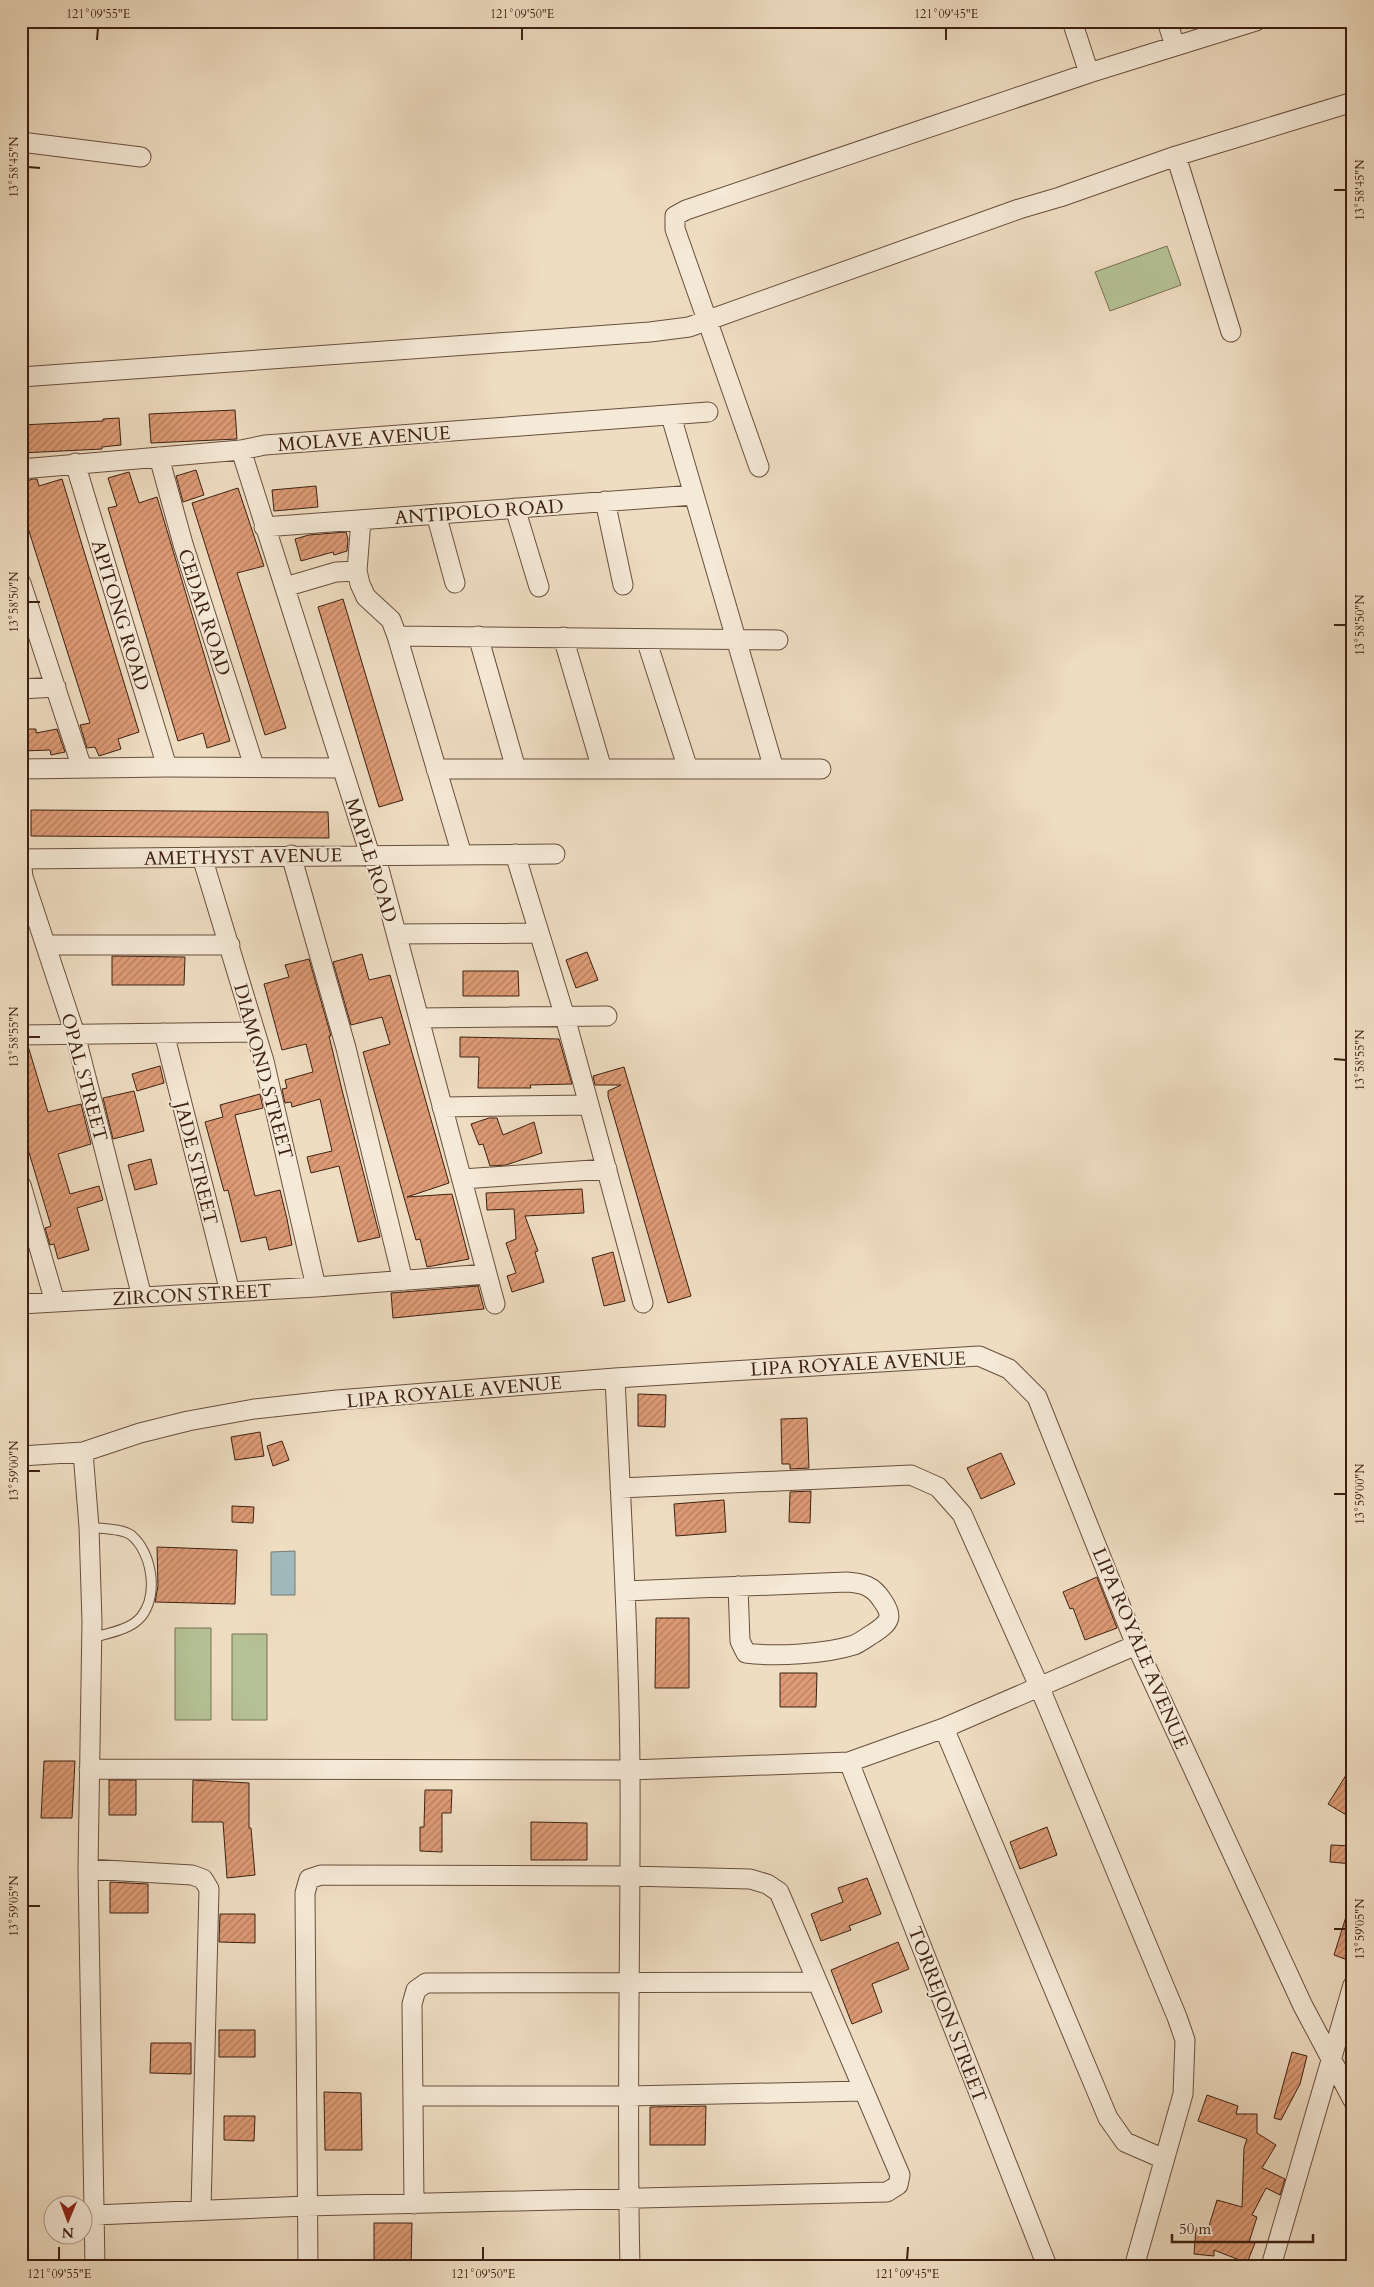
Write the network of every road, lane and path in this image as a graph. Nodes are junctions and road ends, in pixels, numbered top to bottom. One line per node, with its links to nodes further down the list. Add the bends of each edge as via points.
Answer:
1 (1072, 21): 5 (street)
2 (1167, 21): 4 (street)
3 (1256, 21): 4 (street)
4 (1175, 46): 5 (street)
5 (1089, 73): 10 (street, via 675,216 675,229)
6 (1353, 102): 8 (street)
7 (21, 142): 9 (street)
8 (1176, 156): 10 (street); 11 (street)
9 (141, 157)
10 (707, 321): 12 (street, via 650,332); 18 (street)
11 (1231, 332)
12 (21, 377)
13 (708, 412): 14 (street, MOLAVE AVENUE)
14 (671, 416): 15 (street, MOLAVE AVENUE); 20 (street)
15 (241, 450): 16 (street, MOLAVE AVENUE); 25 (street, MAPLE ROAD)
16 (159, 457): 17 (street, MOLAVE AVENUE); 41 (street, CEDAR ROAD, via 183,544)
17 (75, 463): 19 (street, MOLAVE AVENUE); 42 (street, APITONG ROAD)
18 (758, 467)
19 (21, 469)
20 (694, 494): 21 (street, ANTIPOLO ROAD); 37 (street)
21 (605, 501): 22 (street, ANTIPOLO ROAD); 29 (street)
22 (515, 508): 23 (street, ANTIPOLO ROAD); 31 (street)
23 (436, 514): 24 (street, ANTIPOLO ROAD); 28 (street)
24 (361, 520): 25 (street, ANTIPOLO ROAD); 26 (street)
25 (264, 527): 30 (street, MAPLE ROAD)
26 (357, 571): 30 (street, via 336,572); 33 (street, via 366,597 391,620)
27 (21, 583): 32 (street)
28 (455, 583)
29 (623, 585)
30 (285, 587): 44 (street, MAPLE ROAD)
31 (539, 587)
32 (25, 606): 39 (street)
33 (396, 636): 34 (street); 46 (street)
34 (478, 636): 35 (street); 47 (street)
35 (563, 638): 36 (street); 48 (street)
36 (646, 639): 37 (street); 49 (street)
37 (736, 640): 38 (street); 50 (street)
38 (778, 640)
39 (56, 687): 40 (street); 43 (street)
40 (21, 689)
41 (254, 766): 42 (street); 44 (street)
42 (167, 767): 43 (street)
43 (82, 768): 45 (street)
44 (342, 768): 55 (street, MAPLE ROAD)
45 (21, 769)
46 (436, 769): 47 (street); 56 (street)
47 (516, 769): 48 (street)
48 (602, 769): 49 (street)
49 (688, 769): 50 (street)
50 (774, 769): 51 (street)
51 (821, 769)
52 (515, 854): 53 (street, AMETHYST AVENUE); 56 (street, AMETHYST AVENUE); 59 (street)
53 (555, 854)
54 (291, 855): 55 (street, AMETHYST AVENUE); 57 (street, AMETHYST AVENUE); 76 (street, via 346,1048)
55 (370, 855): 56 (street, AMETHYST AVENUE); 60 (street, MAPLE ROAD, via 379,869)
56 (462, 855)
57 (202, 857): 58 (street, AMETHYST AVENUE); 62 (street, DIAMOND STREET)
58 (21, 859): 61 (street, OPAL STREET)
59 (539, 933): 60 (street); 64 (street)
60 (396, 934): 65 (street, MAPLE ROAD)
61 (47, 945): 62 (street); 68 (street, OPAL STREET)
62 (230, 945): 66 (street, DIAMOND STREET)
63 (607, 1016): 64 (street)
64 (565, 1017): 65 (street); 70 (street)
65 (419, 1018): 71 (street, MAPLE ROAD)
66 (255, 1032): 67 (street); 77 (street, DIAMOND STREET)
67 (164, 1033): 68 (street); 78 (street, JADE STREET)
68 (75, 1034): 69 (street); 79 (street, OPAL STREET)
69 (21, 1035)
70 (589, 1105): 71 (street); 72 (street)
71 (442, 1107): 73 (street, MAPLE ROAD)
72 (607, 1169): 73 (street); 81 (street)
73 (462, 1179): 75 (street, MAPLE ROAD)
74 (21, 1185): 80 (street)
75 (486, 1274): 76 (street, ZIRCON STREET); 83 (street, MAPLE ROAD)
76 (403, 1280): 77 (street, ZIRCON STREET)
77 (316, 1287): 78 (street, ZIRCON STREET)
78 (230, 1292): 79 (street, ZIRCON STREET)
79 (142, 1297): 80 (street, ZIRCON STREET)
80 (55, 1302): 82 (street, ZIRCON STREET)
81 (643, 1302)
82 (21, 1304)
83 (494, 1304)
84 (616, 1378): 85 (street, LIPA ROYALE AVENUE, via 254,1409 150,1430); 87 (street); 92 (street, LIPA ROYALE AVENUE, via 979,1356 1009,1369 1038,1397)
85 (82, 1452): 86 (street, LIPA ROYALE AVENUE); 88 (street)
86 (21, 1456)
87 (620, 1488): 90 (street); 93 (street, via 911,1475 938,1487 962,1514)
88 (89, 1527): 91 (street); 91 (lane, via 129,1534 144,1549 151,1576 150,1599 141,1617 125,1628)
89 (738, 1586): 89 (street, via 862,1583 876,1590 890,1610 889,1618 886,1625 856,1644 834,1650 762,1655 746,1653 740,1641); 90 (street)
90 (625, 1591): 97 (street)
91 (92, 1638): 96 (street)
92 (1136, 1645): 93 (street); 103 (street, LIPA ROYALE AVENUE)
93 (1039, 1686): 94 (street); 108 (street, via 1185,2040 1183,2094)
94 (944, 1728): 95 (street); 108 (street, via 1108,2118 1125,2142)
95 (849, 1762): 97 (street); 118 (street, TORREJON STREET)
96 (89, 1769): 97 (street); 98 (street)
97 (630, 1770): 99 (street)
98 (88, 1869): 112 (street, via 192,1875 203,1879 209,1889); 113 (street)
99 (629, 1876): 100 (street, via 750,1879 767,1884 779,1892); 101 (street); 111 (street, via 321,1875 309,1879 305,1893)
100 (817, 1982): 101 (street); 104 (street)
101 (628, 1983): 105 (street, via 426,1983 416,1990 412,2004); 106 (street)
102 (1353, 1985): 103 (street)
103 (1331, 2060): 107 (street, LIPA ROYALE AVENUE); 119 (street)
104 (863, 2092): 106 (street); 109 (street, via 900,2175 898,2185 887,2192)
105 (414, 2096): 106 (street); 110 (street)
106 (628, 2096): 109 (street)
107 (1353, 2100)
108 (1164, 2159): 114 (street)
109 (628, 2198): 110 (street); 117 (street)
110 (414, 2204): 111 (street)
111 (306, 2206): 112 (street); 116 (street)
112 (201, 2210): 113 (street)
113 (95, 2215): 115 (street)
114 (1136, 2260)
115 (94, 2266)
116 (308, 2266)
117 (630, 2266)
118 (1047, 2266)
119 (1271, 2266)

